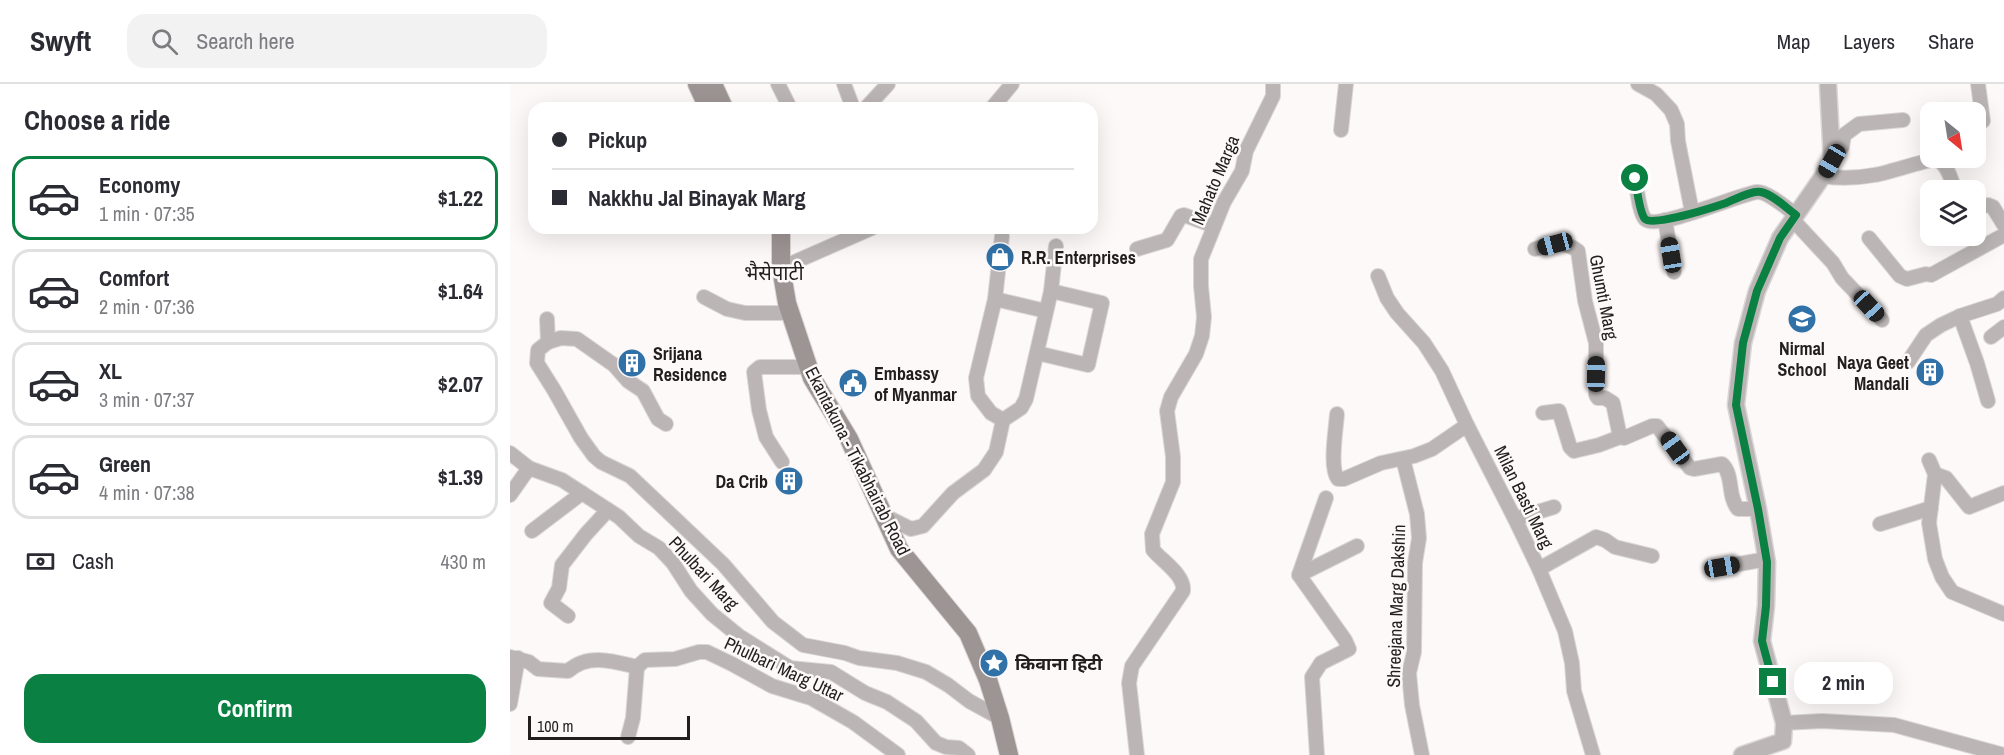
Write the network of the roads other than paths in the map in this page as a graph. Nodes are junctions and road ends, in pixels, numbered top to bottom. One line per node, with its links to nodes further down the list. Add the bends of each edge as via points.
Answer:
1 (697, 84): 12 (main road)
2 (713, 84): 13 (main road)
3 (777, 84): 14 (street)
4 (844, 84): 15 (street)
5 (888, 84): 16 (street)
6 (1012, 84): 17 (street)
7 (1273, 84): 30 (street, Mahato Marga, via 1273,96 1246,152 1242,171)
8 (1346, 84): 20 (street)
9 (1638, 84): 26 (street, via 1656,94 1671,110 1677,124)
10 (1828, 84): 21 (street)
11 (1978, 84): 18 (street)
12 (705, 102)
13 (721, 102)
14 (786, 102)
15 (851, 102)
16 (872, 102)
17 (997, 102)
18 (1980, 102)
19 (1903, 120): 21 (street, via 1859,124 1844,135 1842,147)
20 (1341, 130)
21 (1832, 161): 22 (street)
22 (1823, 176): 24 (street, via 1874,176 1928,159 1945,166); 27 (street)
23 (1635, 178): 28 (street, via 1646,219)
24 (1951, 180)
25 (1986, 206): 29 (street, via 1993,207)
26 (1692, 212): 27 (street, via 1758,191); 28 (street)
27 (1794, 218): 51 (street); 77 (street, via 1780,238 1757,291 1743,343 1736,405)
28 (1665, 220): 41 (street)
29 (2004, 225)
30 (1214, 226): 38 (street, via 1184,215 1167,240); 100 (street, Mahato Marga, via 1201,260 1202,336 1167,411 1173,482 1152,534 1153,550 1181,578 1183,591 1132,666 1129,682)
31 (769, 234): 40 (main road, Ekantakuna - Tikabhairab Road)
32 (782, 234): 40 (main road, Ekantakuna - Tikabhairab Road)
33 (855, 234): 40 (street)
34 (2004, 235): 36 (street, via 1931,275 1907,279 1900,276)
35 (1002, 236): 46 (street)
36 (1869, 238)
37 (1056, 246): 43 (street)
38 (1137, 249)
39 (1535, 249): 64 (street, Ghumti Marg, via 1564,244 1578,251 1596,343 1596,395 1613,403)
40 (780, 260): 48 (main road, Ekantakuna - Tikabhairab Road)
41 (1674, 272)
42 (1378, 276): 63 (street, Milan Basti Marg, via 1396,313 1439,364)
43 (1051, 291): 47 (street); 55 (street, via 1102,303 1088,366)
44 (704, 297): 48 (street, via 745,313)
45 (2004, 298): 49 (street)
46 (995, 299): 47 (street); 61 (street, via 976,378 978,396 991,413)
47 (1046, 311): 55 (street)
48 (790, 313): 57 (main road, Ekantakuna - Tikabhairab Road)
49 (1960, 316): 56 (street, via 1926,335); 58 (street)
50 (547, 319): 54 (street)
51 (1882, 320)
52 (2004, 327): 53 (street)
53 (1991, 337)
54 (548, 342): 62 (street, via 577,339 643,391 658,419); 94 (street, via 538,350 537,363 587,448 601,462 630,476 723,564 772,622 803,645 926,672)
55 (1037, 353): 61 (street, via 1026,399 1021,408)
56 (1908, 362)
57 (809, 367): 68 (street, via 760,367 754,372 766,437); 79 (main road, Ekantakuna - Tikabhairab Road)
58 (1988, 401)
59 (1543, 413): 64 (street, via 1559,411 1574,451)
60 (1337, 414): 66 (street, via 1334,465 1338,478)
61 (1003, 420): 79 (street, via 996,452 984,470 953,493 923,526 911,529)
62 (666, 424)
63 (1467, 425): 66 (street, via 1432,449); 80 (street, Milan Basti Marg)
64 (1620, 437): 77 (street, via 1657,426 1690,468 1724,465 1738,509)
65 (510, 453): 69 (street, Phulbari Marg)
66 (1402, 459): 102 (street, Shreejana Marg Dakshin, via 1417,514 1414,652 1409,673)
67 (1929, 460): 70 (street)
68 (782, 462)
69 (529, 468): 71 (street, Phulbari Marg, via 562,480); 73 (street)
70 (1935, 474): 72 (street, via 1946,478 1969,507); 76 (street)
71 (582, 493): 78 (street, Phulbari Marg); 82 (street)
72 (2004, 493)
73 (510, 495)
74 (1326, 498): 88 (street)
75 (1554, 507): 80 (street)
76 (1930, 508): 81 (street); 89 (street, via 1935,559 1952,592)
77 (1758, 509): 85 (street)
78 (608, 510): 90 (street, via 562,565 559,588 551,603); 98 (street, Phulbari Marg, via 659,548 691,591 738,636 790,668 831,672 916,721 936,743 959,748)
79 (885, 516): 94 (main road, Ekantakuna - Tikabhairab Road, via 899,549 968,633)
80 (1515, 519): 87 (street, Milan Basti Marg)
81 (1880, 524)
82 (532, 531)
83 (1357, 546): 88 (street)
84 (1652, 556): 87 (street, via 1615,547 1596,537)
85 (1767, 559): 86 (street); 95 (street, via 1762,641)
86 (1722, 567)
87 (1539, 569): 103 (street, Milan Basti Marg, via 1565,631 1574,691)
88 (1299, 575): 101 (street, via 1349,650 1321,663 1312,677)
89 (2004, 614)
90 (568, 616)
91 (514, 658): 92 (street, Phulbari Marg Uttar, via 551,671 568,671 577,663 600,658); 93 (street)
92 (636, 667): 96 (street); 97 (street, Phulbari Marg Uttar, via 645,660 706,652 772,686 811,698)
93 (510, 704)
94 (1000, 718): 99 (main road, Ekantakuna - Tikabhairab Road)
95 (1784, 723): 104 (street, via 1783,741); 105 (street, via 1894,725)
96 (628, 737)
97 (898, 755)
98 (968, 755)
99 (1009, 755)
100 (1137, 755)
101 (1317, 755)
102 (1422, 755)
103 (1593, 755)
104 (1742, 755)
105 (2004, 755)

